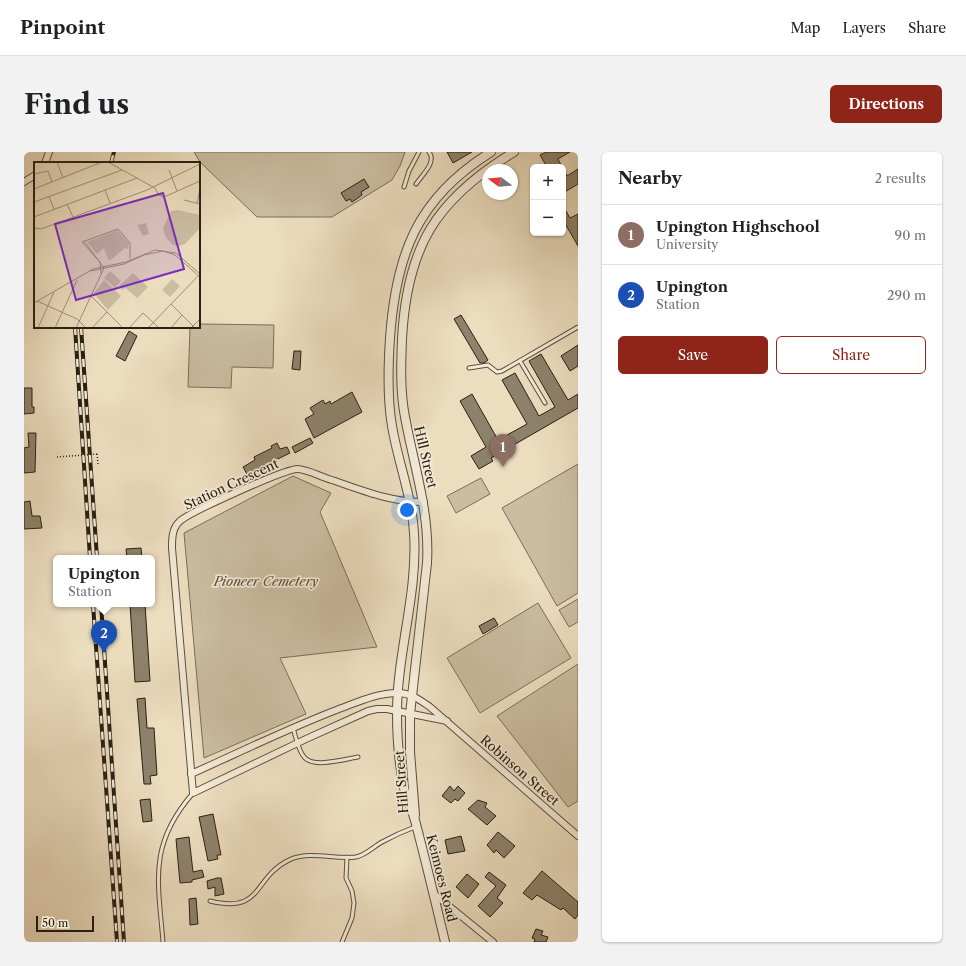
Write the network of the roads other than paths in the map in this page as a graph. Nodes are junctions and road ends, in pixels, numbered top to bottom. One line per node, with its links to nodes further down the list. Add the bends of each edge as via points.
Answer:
1 (49, 152): 6 (street)
2 (419, 152): 10 (lane)
3 (429, 152): 9 (lane, via 431,162)
4 (491, 152): 15 (street, Hill Street, via 454,178 436,198 413,234 396,283 389,352 389,397 392,427)
5 (514, 152): 16 (street, Hill Street, via 462,188 444,208 418,250 407,286 403,329 402,397)
6 (45, 162)
7 (34, 176): 8 (street)
8 (24, 182)
9 (416, 184)
10 (404, 187)
11 (578, 327): 12 (lane)
12 (520, 361): 13 (lane, via 500,372 488,365); 14 (lane)
13 (469, 368)
14 (545, 403)
15 (409, 502): 16 (street, Station Crescent); 17 (street, Hill Street, via 414,532 414,554); 25 (street, Station Crescent, via 374,495 307,471 294,469 277,474 178,522 172,548)
16 (424, 502): 18 (street, Hill Street, via 428,540 427,563)
17 (398, 693): 18 (street); 19 (street, Hill Street); 22 (street, via 380,694)
18 (412, 695): 20 (street, Hill Street); 21 (street, Robinson Street)
19 (397, 711): 20 (street); 23 (street, via 368,711); 27 (street, Hill Street, via 401,770)
20 (410, 714): 21 (street); 27 (street, Hill Street, via 410,752)
21 (447, 721): 28 (street, Robinson Street)
22 (293, 728): 23 (lane); 25 (street)
23 (298, 743): 24 (lane, via 304,757 311,761 324,762); 26 (street)
24 (358, 757)
25 (192, 774): 26 (street, Station Crescent)
26 (193, 793): 32 (lane, via 176,814 161,849 158,872)
27 (416, 823): 29 (lane, via 362,855); 30 (street, Keimoes Road)
28 (578, 836)
29 (347, 857): 31 (lane, via 302,856 290,859 271,873 252,896 242,903 228,905); 33 (lane, via 346,878 354,903 352,918)
30 (433, 893): 34 (street, Keimoes Road); 35 (street)
31 (210, 901)
32 (163, 942)
33 (342, 942)
34 (445, 942)
35 (493, 942)

